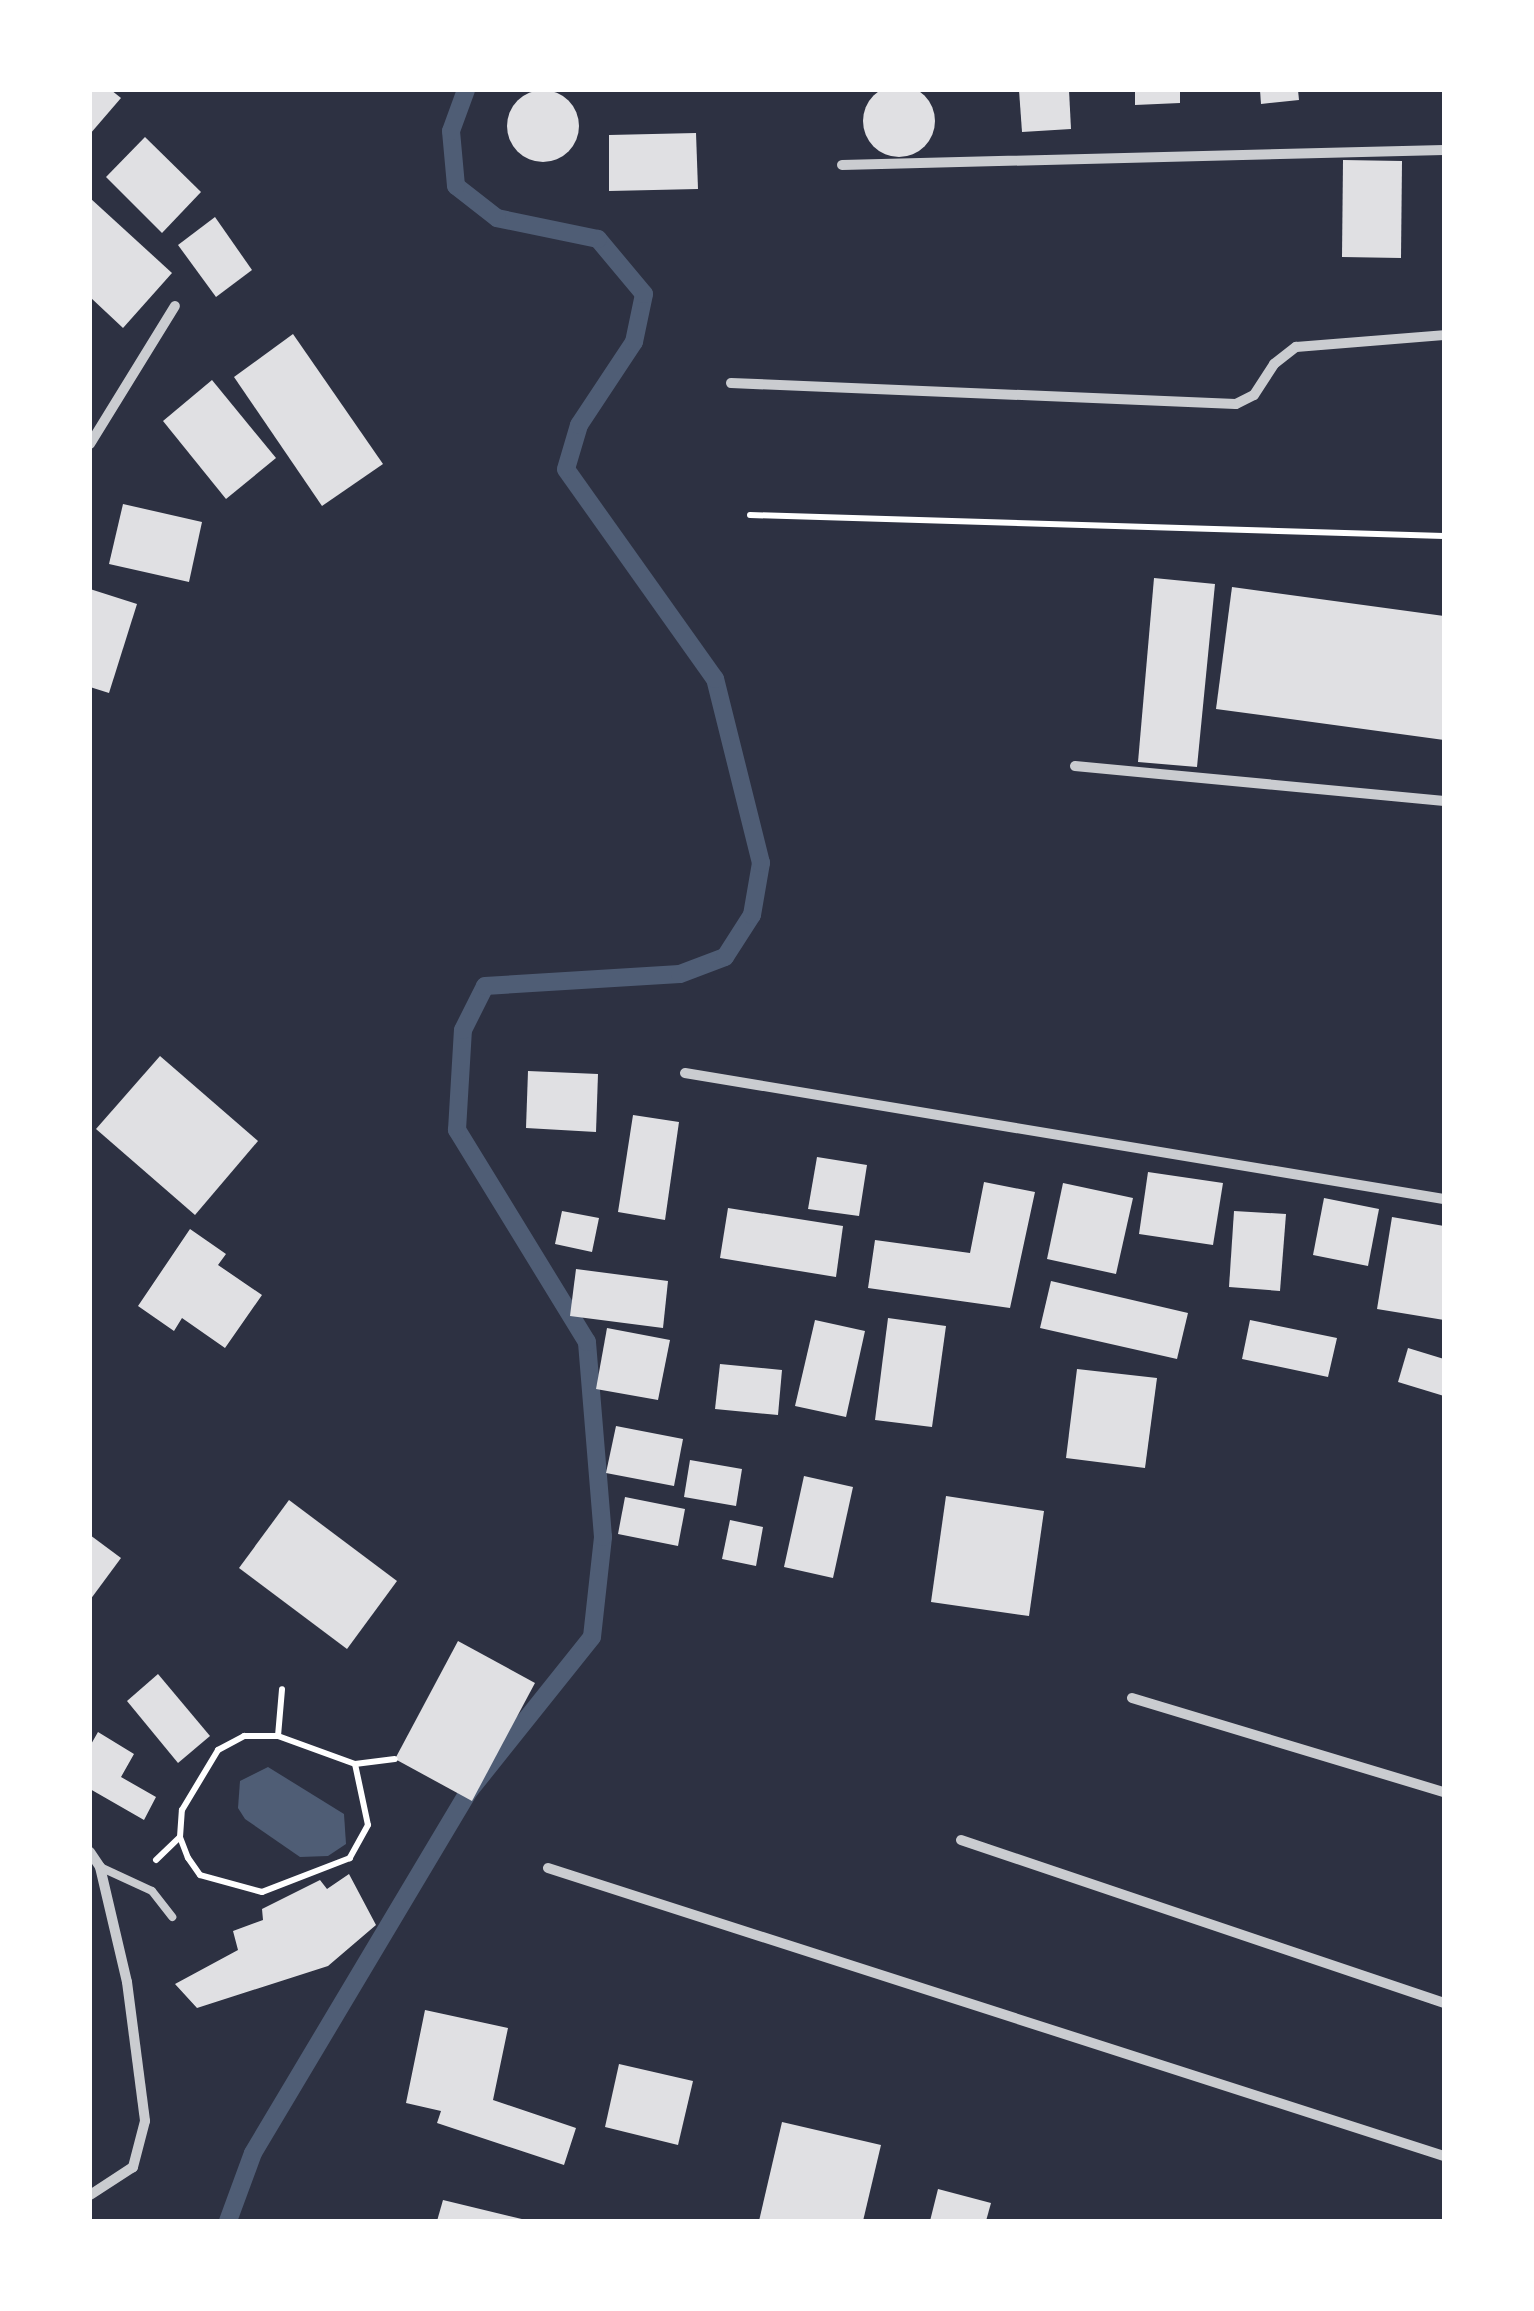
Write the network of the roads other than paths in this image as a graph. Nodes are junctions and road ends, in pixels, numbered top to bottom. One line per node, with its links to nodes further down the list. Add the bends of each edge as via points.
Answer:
1 (1444, 150): 2 (street)
2 (842, 165)
3 (175, 306): 6 (street)
4 (1444, 336): 5 (street, via 1296,347 1274,364 1254,396 1236,404)
5 (730, 383)
6 (90, 444)
7 (1076, 766): 8 (street)
8 (1444, 801)
9 (685, 1073): 10 (street)
10 (1444, 1199)
11 (1132, 1698): 12 (street)
12 (1444, 1792)
13 (960, 1840): 18 (street)
14 (90, 1852): 15 (street)
15 (100, 1867): 17 (lane, via 152,1891); 20 (street, via 127,1982 144,2139 133,2168)
16 (548, 1868): 19 (street)
17 (172, 1917)
18 (1444, 2003)
19 (1444, 2156)
20 (90, 2196)

